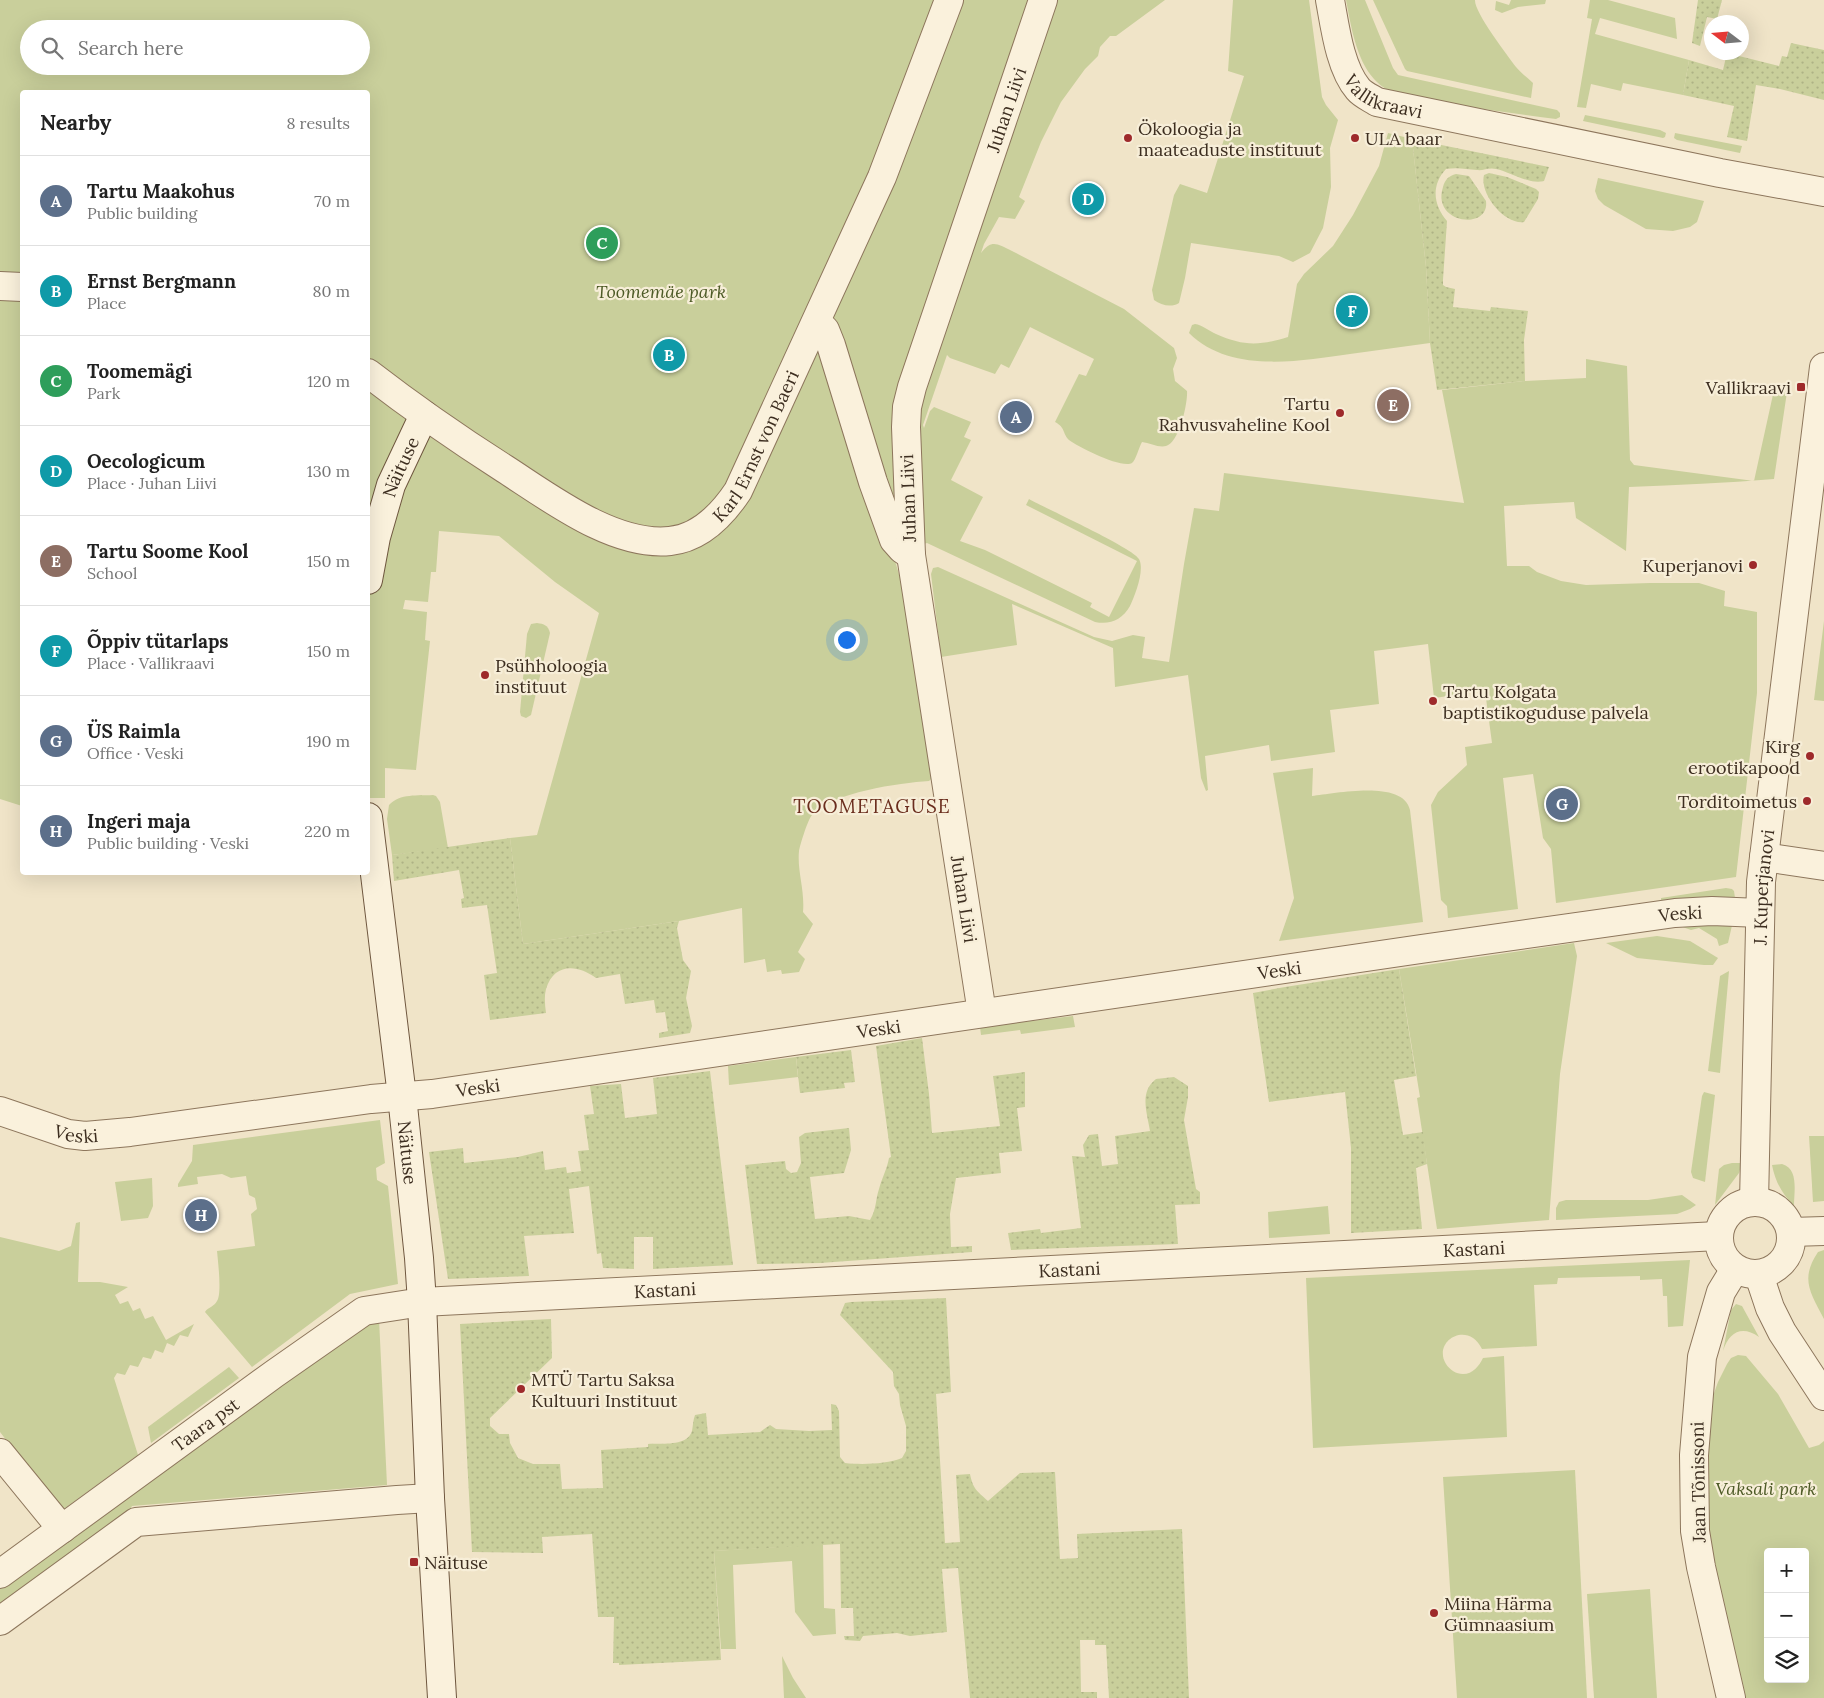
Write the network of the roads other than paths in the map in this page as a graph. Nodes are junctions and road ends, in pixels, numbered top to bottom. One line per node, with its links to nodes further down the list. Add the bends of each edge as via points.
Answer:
1 (949, 0): 7 (street, Karl Ernst von Baeri, via 882,176)
2 (1043, 0): 12 (street, Juhan Liivi, via 907,406)
3 (1330, 0): 4 (street, Vallikraavi, via 1351,79 1359,90 1377,102)
4 (1824, 192)
5 (0, 286): 6 (street)
6 (20, 287)
7 (817, 322): 10 (street, Karl Ernst von Baeri, via 730,503 709,526 671,541 631,537 594,522); 12 (street, via 825,330 831,345 894,540)
8 (1824, 367): 11 (street, J. Kuperjanovi)
9 (370, 374): 10 (street, Karl Ernst von Baeri)
10 (424, 415): 13 (street, Näituse, via 391,485)
11 (1818, 472): 15 (street, J. Kuperjanovi)
12 (910, 555): 18 (street, Juhan Liivi)
13 (370, 569)
14 (370, 833): 19 (street, Näituse)
15 (1764, 857): 16 (street); 17 (street, J. Kuperjanovi)
16 (1824, 866)
17 (1760, 913): 18 (street, Veski, via 1675,913); 21 (street, J. Kuperjanovi)
18 (982, 1013): 19 (street, Veski, via 442,1093)
19 (402, 1096): 20 (street, Veski, via 85,1136 68,1134); 26 (street, Näituse)
20 (0, 1111)
21 (1754, 1202): 23 (street, via 1767,1204 1779,1211); 24 (street, via 1732,1209)
22 (1824, 1231): 23 (street)
23 (1790, 1232): 25 (street, via 1788,1254 1780,1264 1770,1272)
24 (1718, 1236): 25 (street, via 1721,1252); 26 (street, Kastani)
25 (1747, 1272): 27 (street); 34 (street, Jaan Tõnissoni, via 1721,1292 1702,1357 1694,1455 1695,1531)
26 (422, 1302): 29 (street, Näituse); 30 (street, Taara pst, via 364,1311)
27 (1824, 1396)
28 (0, 1452): 30 (street)
29 (430, 1498): 32 (street, via 136,1522); 33 (street, Näituse)
30 (62, 1528): 31 (street, Taara pst)
31 (0, 1574)
32 (0, 1621)
33 (442, 1698)
34 (1731, 1698)

